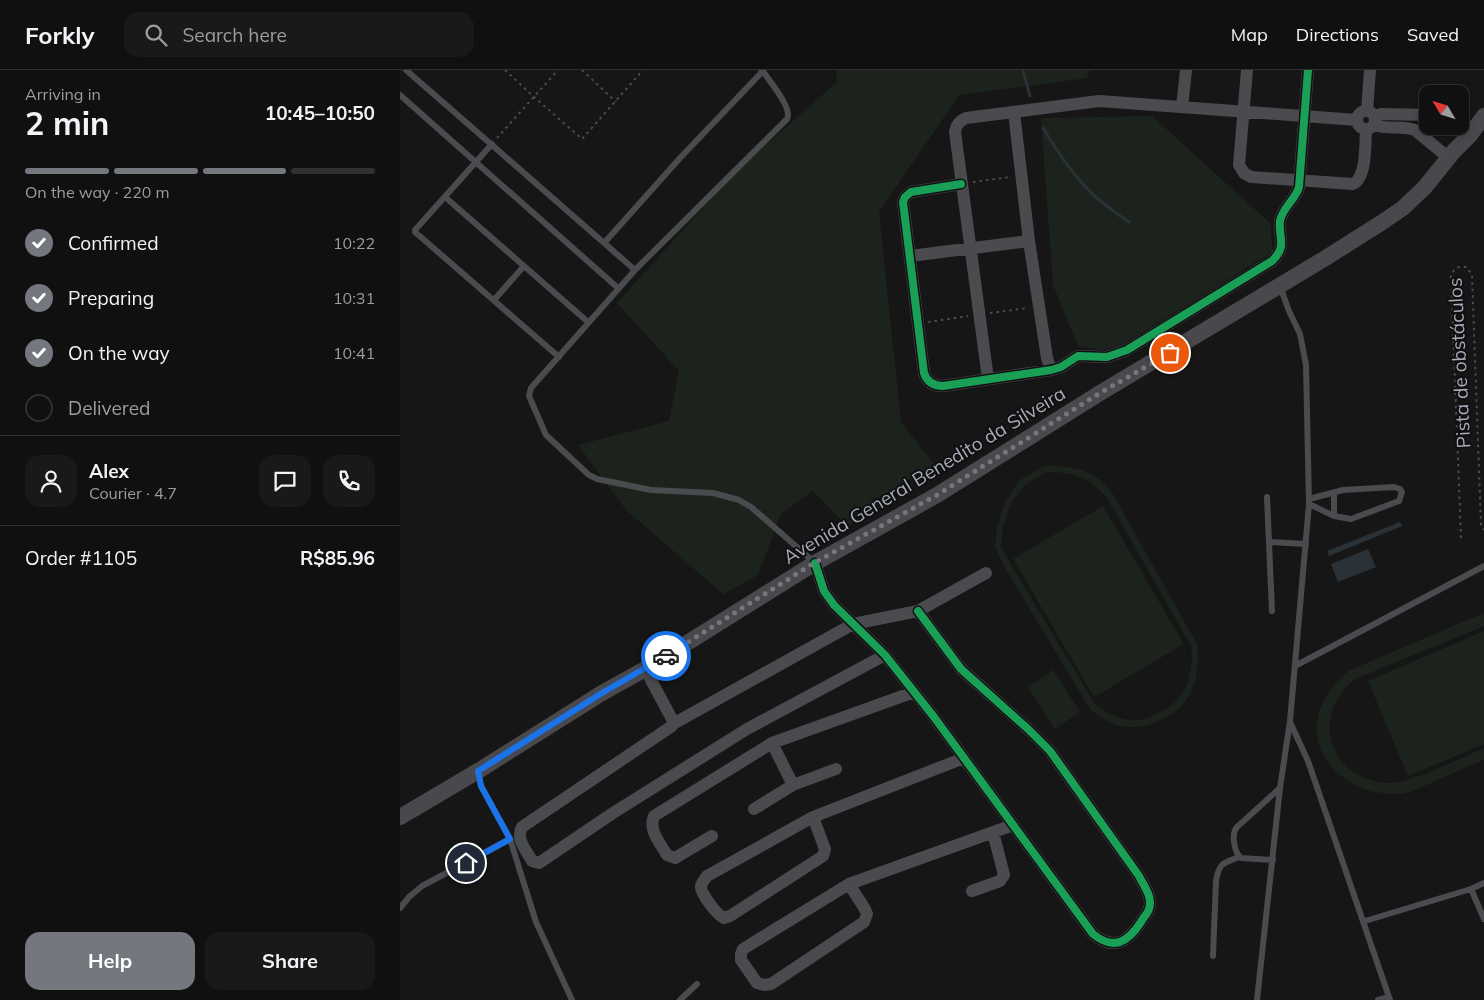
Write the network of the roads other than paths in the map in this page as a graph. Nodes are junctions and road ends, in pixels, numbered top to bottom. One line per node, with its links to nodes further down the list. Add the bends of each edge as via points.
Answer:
1 (406, 70): 17 (lane)
2 (1186, 70): 9 (street)
3 (1247, 70): 10 (street)
4 (1308, 70): 12 (street)
5 (1370, 70): 15 (street)
6 (762, 71): 23 (lane); 27 (lane, via 789,115)
7 (400, 95): 18 (lane)
8 (1484, 104): 16 (main road, Avenida General Benedito da Silveira)
9 (1182, 107): 10 (street); 11 (street, via 1099,101)
10 (1244, 111): 12 (street); 19 (street, via 1241,170 1252,177)
11 (1014, 112): 20 (street, via 966,118 958,123 955,132); 22 (street)
12 (1305, 115): 15 (street); 19 (street)
13 (1419, 115): 15 (street, via 1381,114)
14 (1484, 116): 16 (main road, Avenida General Benedito da Silveira)
15 (1368, 120): 16 (street, via 1380,127 1409,128); 19 (street, via 1362,173 1357,182 1345,185)
16 (1459, 140): 28 (main road, Avenida General Benedito da Silveira, via 1425,187 1403,208)
17 (492, 144): 18 (lane); 23 (lane)
18 (477, 162): 21 (lane); 29 (lane)
19 (1300, 181): 33 (street, via 1297,193 1280,219 1281,249 1272,262 1127,350 1107,357 1078,356)
20 (961, 184): 24 (street); 25 (street, via 914,192 905,197 903,208)
21 (445, 197): 26 (lane); 30 (lane, via 415,232)
22 (1029, 241): 24 (street); 33 (street)
23 (605, 242): 27 (lane)
24 (969, 249): 25 (street); 34 (street)
25 (910, 256): 34 (street, via 926,378 939,386)
26 (524, 266): 30 (lane); 31 (lane)
27 (635, 270): 29 (lane)
28 (1280, 286): 37 (lane, via 1300,334 1306,365); 41 (main road, Avenida General Benedito da Silveira, via 937,495)
29 (618, 288): 31 (lane)
30 (494, 300): 32 (lane)
31 (588, 322): 32 (lane)
32 (558, 357): 41 (lane, via 532,388 530,396 546,435 589,474 597,479 651,490 713,493 739,500)
33 (1051, 370): 34 (street)
34 (988, 379)
35 (1334, 493): 37 (lane); 38 (lane); 38 (lane, via 1394,487 1402,492 1398,501 1351,519)
36 (1267, 497): 39 (lane)
37 (1309, 502): 38 (lane); 40 (lane)
38 (1334, 516)
39 (1269, 542): 40 (lane); 45 (lane)
40 (1306, 544): 48 (lane)
41 (814, 563): 46 (street, via 824,591); 49 (main road, Avenida General Benedito da Silveira)
42 (1484, 566): 48 (lane)
43 (986, 573): 44 (street)
44 (918, 611): 46 (street); 62 (street, via 961,669 1050,751 1139,876 1148,892 1150,908 1134,932 1124,941 1111,943 1093,934)
45 (1272, 611)
46 (853, 624): 47 (street); 52 (street)
47 (885, 655): 50 (street); 52 (street, via 747,729 540,863 532,861 520,839 522,828)
48 (1295, 666): 51 (lane)
49 (647, 668): 52 (street); 56 (main road, Avenida General Benedito da Silveira)
50 (914, 692): 53 (street); 54 (street)
51 (1290, 721): 58 (lane); 74 (lane, via 1308,761)
52 (673, 724)
53 (772, 744): 57 (street); 64 (street, via 654,816 652,822 652,828 670,858)
54 (964, 758): 61 (street); 62 (street)
55 (836, 769): 57 (street)
56 (478, 771): 60 (main road, Avenida General Benedito da Silveira); 65 (lane, via 481,786)
57 (793, 785): 59 (street)
58 (1280, 788): 66 (lane, via 1234,829); 67 (lane)
59 (754, 809)
60 (400, 816)
61 (813, 817): 61 (street, via 707,876 701,890 718,915 730,916 823,856 824,849)
62 (1013, 825): 63 (street)
63 (993, 832): 69 (street); 71 (street, via 1004,875 1000,881)
64 (712, 836)
65 (510, 839): 72 (lane, via 422,886); 78 (lane, via 536,922)
66 (1239, 857): 67 (lane); 75 (lane, via 1218,869)
67 (1273, 860): 80 (lane)
68 (1484, 883): 70 (lane)
69 (848, 884): 69 (street, via 743,949 741,960 757,983 771,984 864,922 865,909)
70 (1471, 889): 73 (lane); 74 (lane)
71 (972, 891)
72 (400, 908)
73 (1484, 919)
74 (1364, 921): 77 (lane)
75 (1213, 956)
76 (696, 984): 79 (lane)
77 (1390, 998): 81 (lane)
78 (572, 1000)
79 (680, 1000)
80 (1257, 1000)
81 (1378, 1000)

